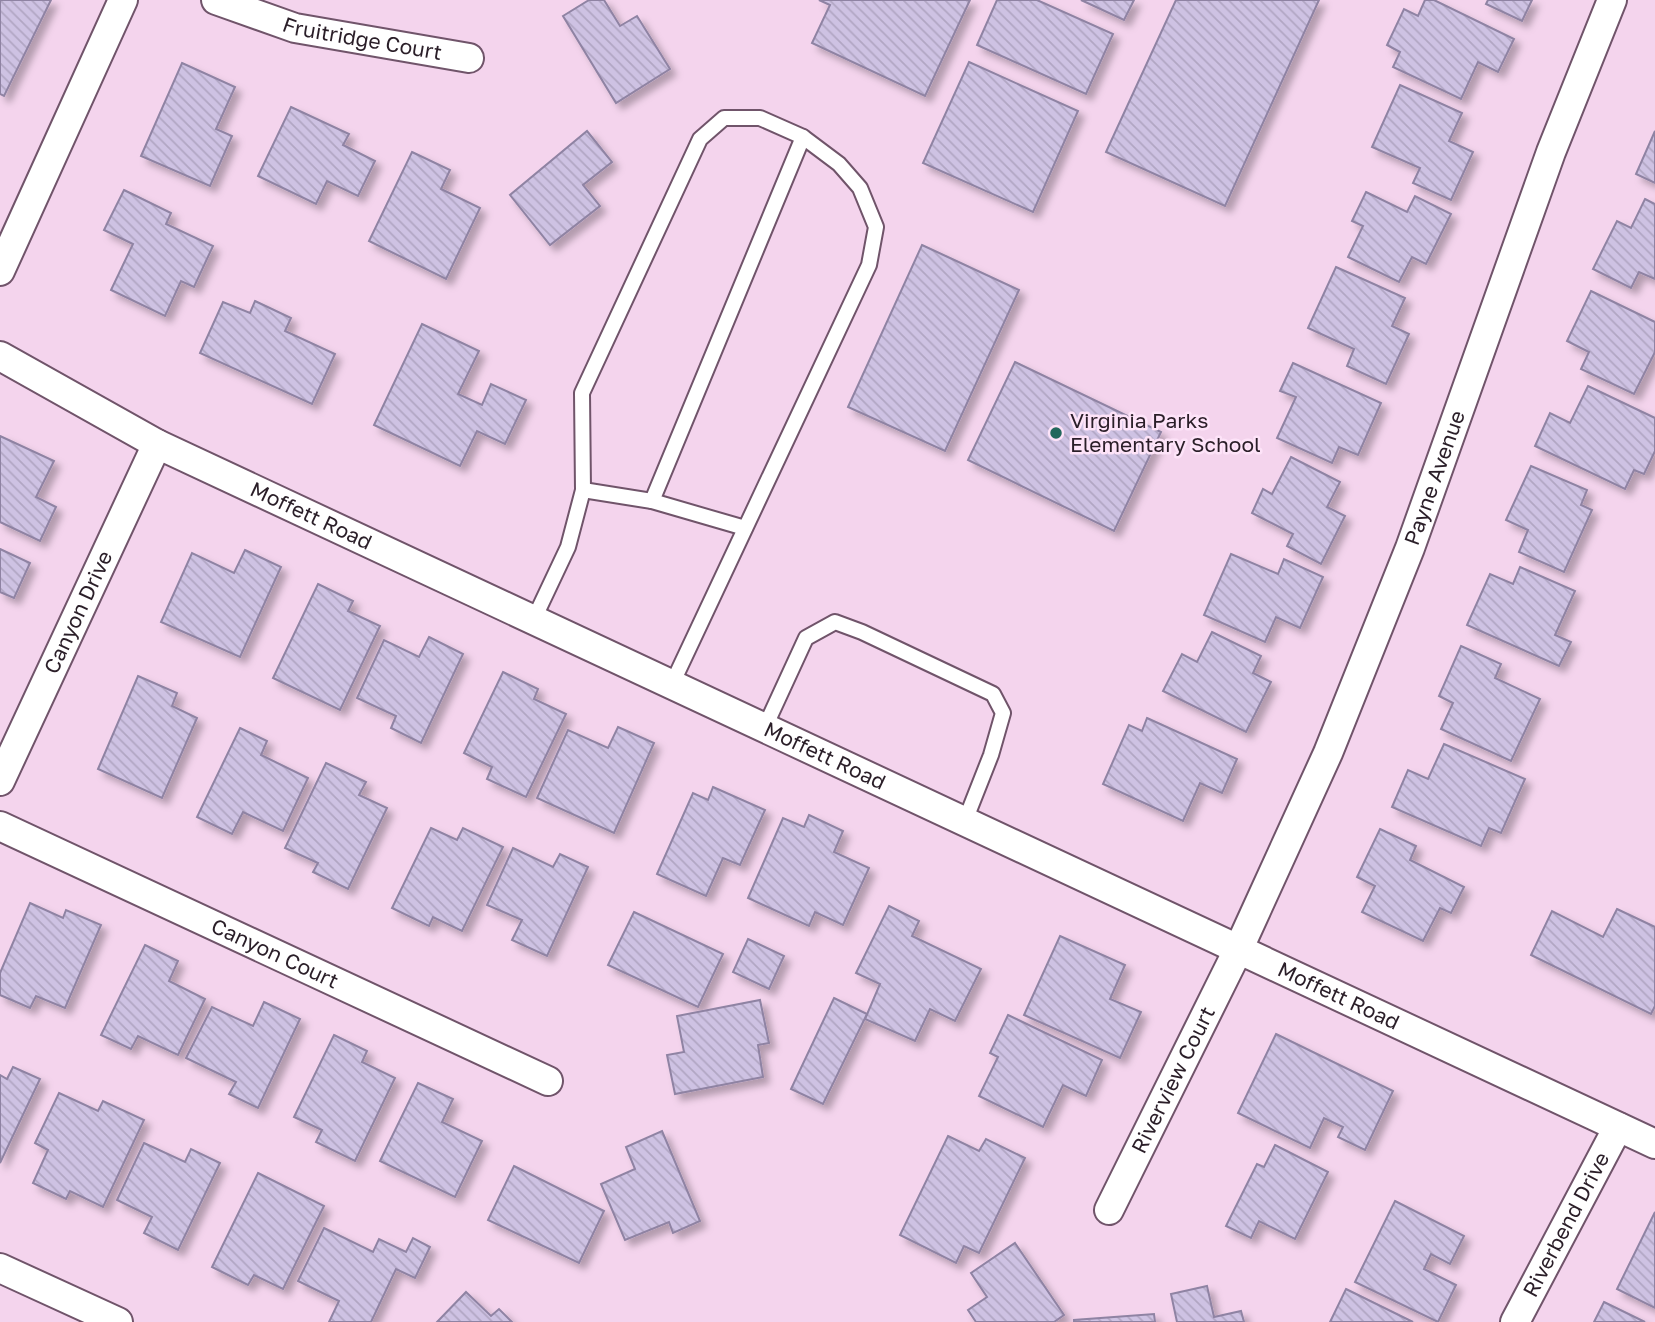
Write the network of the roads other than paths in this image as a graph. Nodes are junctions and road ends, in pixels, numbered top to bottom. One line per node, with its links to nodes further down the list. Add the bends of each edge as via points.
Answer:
1 (122, 0): 6 (street)
2 (216, 0): 4 (street, Fruitridge Court, via 295,28)
3 (1612, 0): 18 (street, Payne Avenue, via 1551,152 1410,548 1328,753)
4 (470, 58)
5 (803, 136): 9 (lane, via 760,118 724,118 700,139 582,393); 10 (lane); 11 (lane, via 839,164 860,188 876,227 869,265)
6 (0, 271)
7 (0, 356): 8 (street, Moffett Road)
8 (157, 443): 12 (street, Moffett Road); 15 (street, Canyon Drive)
9 (583, 490): 10 (lane); 12 (lane, via 568,547)
10 (652, 501): 11 (lane)
11 (745, 528): 13 (lane)
12 (534, 619): 13 (street, Moffett Road)
13 (672, 684): 14 (street, Moffett Road)
14 (765, 727): 16 (street, Moffett Road); 16 (lane, via 806,638 835,622 862,632 993,695 1003,713 992,755)
15 (0, 781)
16 (965, 821): 18 (street, Moffett Road)
17 (0, 827): 19 (street, Canyon Court)
18 (1239, 948): 20 (street, Moffett Road); 22 (street, Riverview Court)
19 (548, 1081)
20 (1618, 1127): 21 (street, Moffett Road); 25 (street, Riverbend Drive)
21 (1655, 1144)
22 (1109, 1210)
23 (0, 1268): 24 (street)
24 (118, 1322)
25 (1515, 1322)

